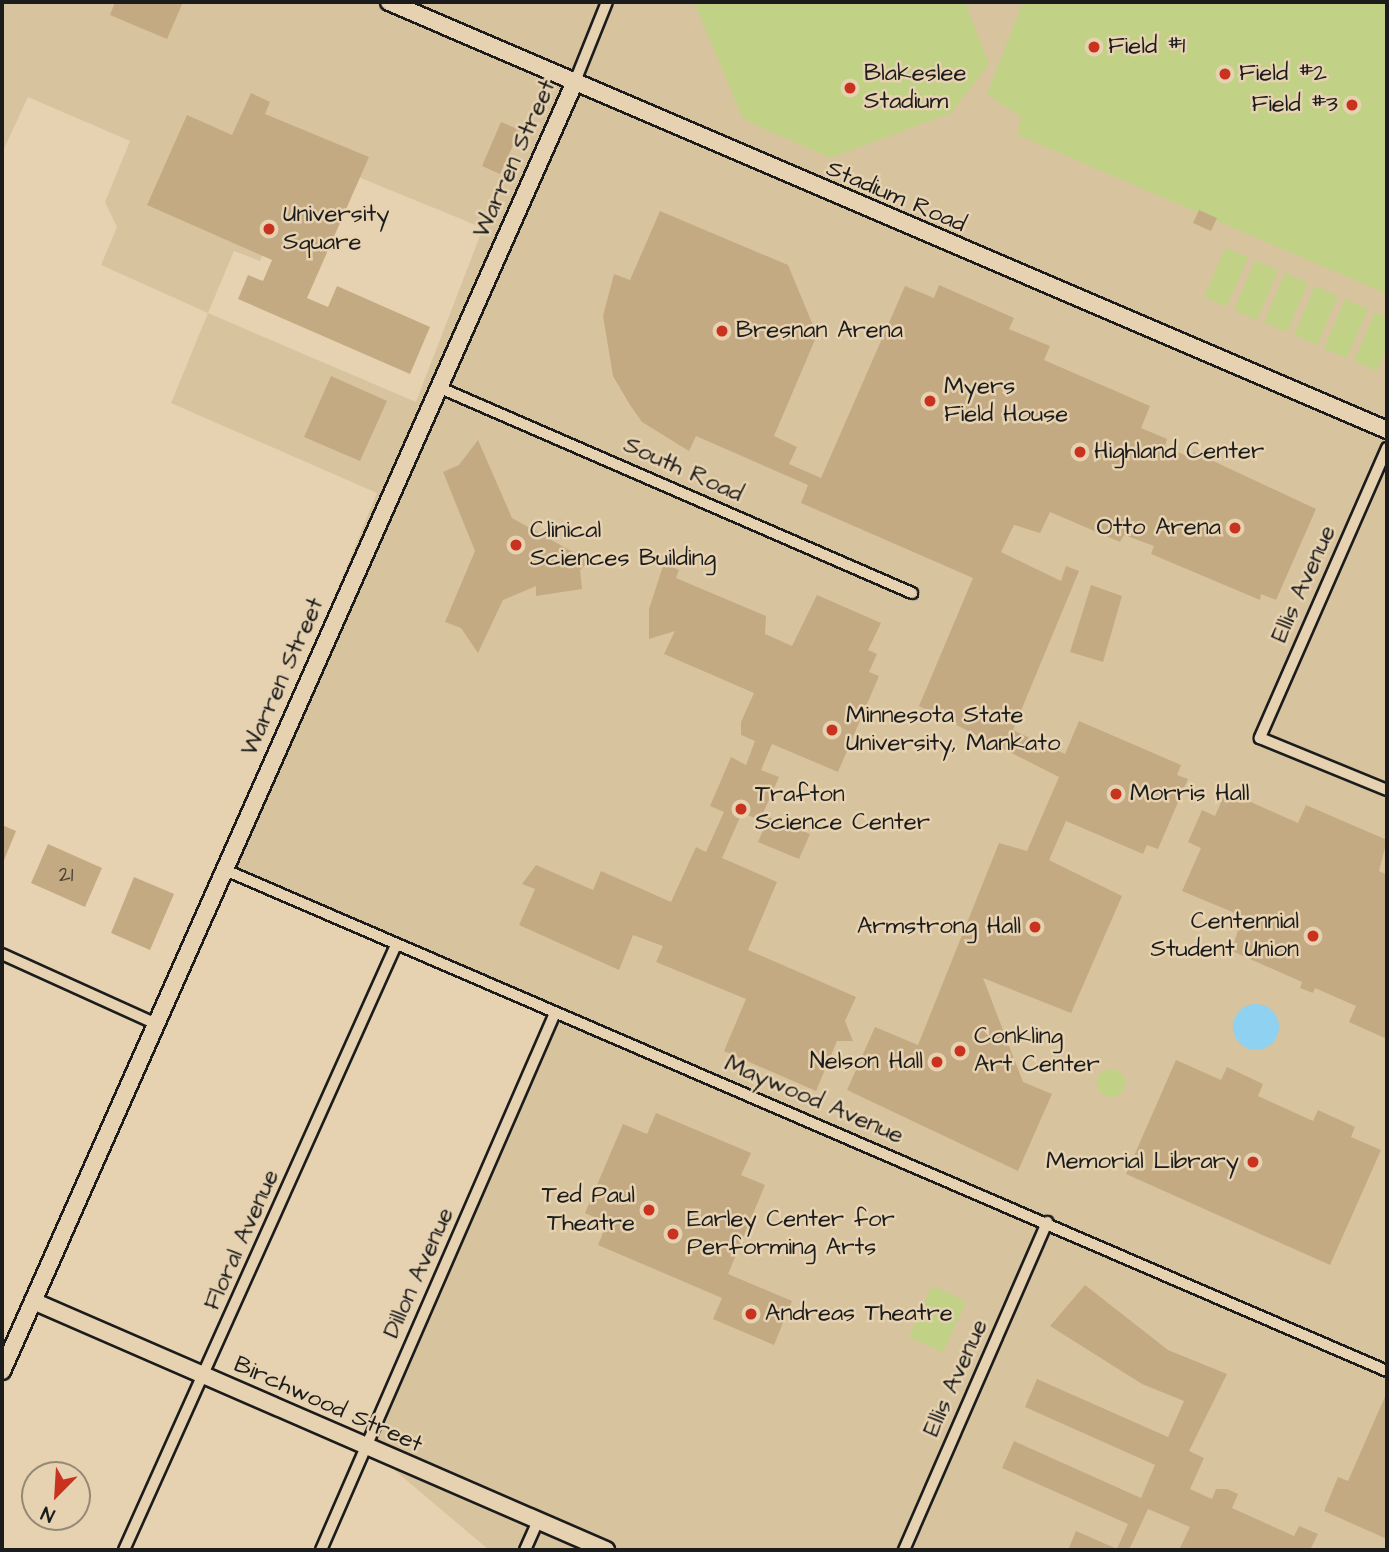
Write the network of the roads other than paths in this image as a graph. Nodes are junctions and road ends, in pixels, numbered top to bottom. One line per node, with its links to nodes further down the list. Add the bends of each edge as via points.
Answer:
1 (389, 2): 3 (street, Stadium Road)
2 (607, 2): 3 (street, Warren Street)
3 (574, 84): 4 (street, Warren Street); 5 (street, Stadium Road)
4 (438, 387): 7 (street, South Road); 9 (street, Warren Street)
5 (1387, 430)
6 (1387, 448): 8 (street, Ellis Avenue, via 1260,738)
7 (912, 593)
8 (1387, 790)
9 (223, 869): 10 (street, Maywood Avenue); 13 (street, Warren Street)
10 (396, 945): 12 (street, Maywood Avenue); 18 (street, Floral Avenue)
11 (2, 954): 13 (street)
12 (555, 1013): 14 (street, Maywood Avenue); 19 (street, Dillon Avenue)
13 (156, 1024): 15 (street, Warren Street)
14 (1046, 1222): 17 (street, Maywood Avenue); 25 (street, Ellis Avenue)
15 (33, 1301): 16 (street, Warren Street); 18 (street, Birchwood Street)
16 (2, 1371)
17 (1387, 1371)
18 (205, 1376): 19 (street, Birchwood Street); 21 (street, Floral Avenue)
19 (366, 1446): 20 (street, Birchwood Street); 22 (street, Dillon Avenue)
20 (538, 1521): 23 (street); 24 (street, Birchwood Street)
21 (124, 1550)
22 (321, 1550)
23 (525, 1550)
24 (606, 1550)
25 (904, 1550)

